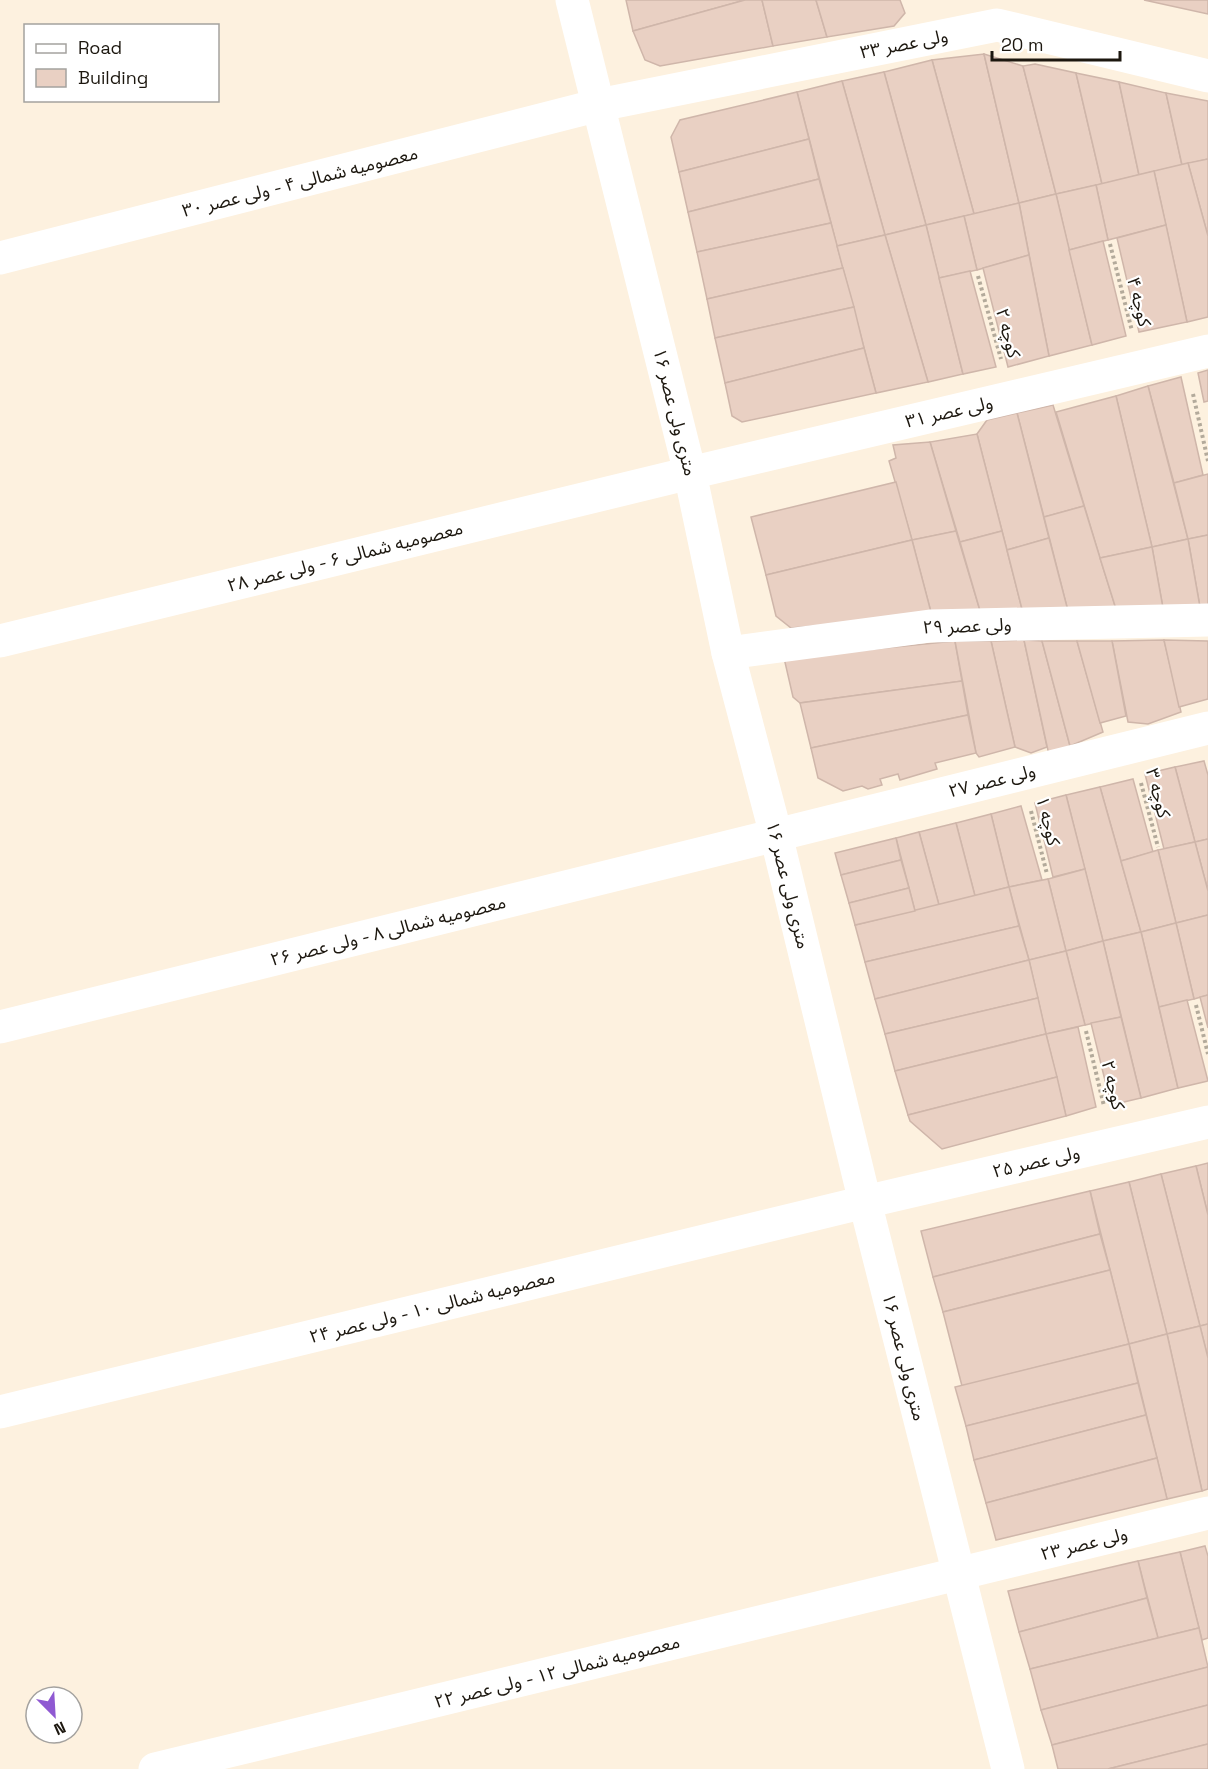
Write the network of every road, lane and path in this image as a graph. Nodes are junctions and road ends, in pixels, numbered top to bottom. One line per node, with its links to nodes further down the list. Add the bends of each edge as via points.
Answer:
1 (572, 0): 4 (street, ۱۶ متری ولی عصر)
2 (995, 13): 3 (street, ولی عصر ۳۳); 4 (street, ولی عصر ۳۳)
3 (1208, 76)
4 (599, 105): 6 (street, معصومیه شمالی ۴ - ولی عصر ۳۰); 12 (street, ۱۶ متری ولی عصر)
5 (1110, 244): 9 (path, کوچه ۴)
6 (0, 258)
7 (978, 276): 10 (path, کوچه ۲)
8 (1196, 354): 9 (street, ولی عصر ۳۱); 11 (path)
9 (1141, 367): 10 (street, ولی عصر ۳۱)
10 (1011, 397): 12 (street, ولی عصر ۳۱)
11 (1208, 461)
12 (690, 473): 14 (street, معصومیه شمالی ۶ - ولی عصر ۲۸); 15 (street, ۱۶ متری ولی عصر)
13 (1208, 620): 15 (street, ولی عصر ۲۹, via 930,626)
14 (0, 641)
15 (729, 653): 19 (street, ۱۶ متری ولی عصر)
16 (1208, 728): 17 (street, ولی عصر ۲۷)
17 (1132, 747): 18 (street, ولی عصر ۲۷); 20 (path, کوچه ۳)
18 (1022, 774): 19 (street, ولی عصر ۲۷); 21 (path, کوچه ۱)
19 (776, 835): 23 (street, معصومیه شمالی ۸ - ولی عصر ۲۶); 28 (street, ۱۶ متری ولی عصر)
20 (1158, 847)
21 (1047, 874)
22 (1196, 1005): 25 (path)
23 (0, 1027)
24 (1086, 1031): 27 (path, کوچه ۲)
25 (1208, 1054)
26 (1208, 1122): 27 (street, ولی عصر ۲۵)
27 (1113, 1144): 28 (street, ولی عصر ۲۵)
28 (865, 1202): 29 (street, معصومیه شمالی ۱۰ - ولی عصر ۲۴); 31 (street, ۱۶ متری ولی عصر)
29 (0, 1412)
30 (1208, 1513): 31 (street, ولی عصر ۲۳)
31 (960, 1575): 32 (street, معصومیه شمالی ۱۲ - ولی عصر ۲۲); 33 (street, ۱۶ متری ولی عصر)
32 (155, 1769)
33 (1008, 1769)

